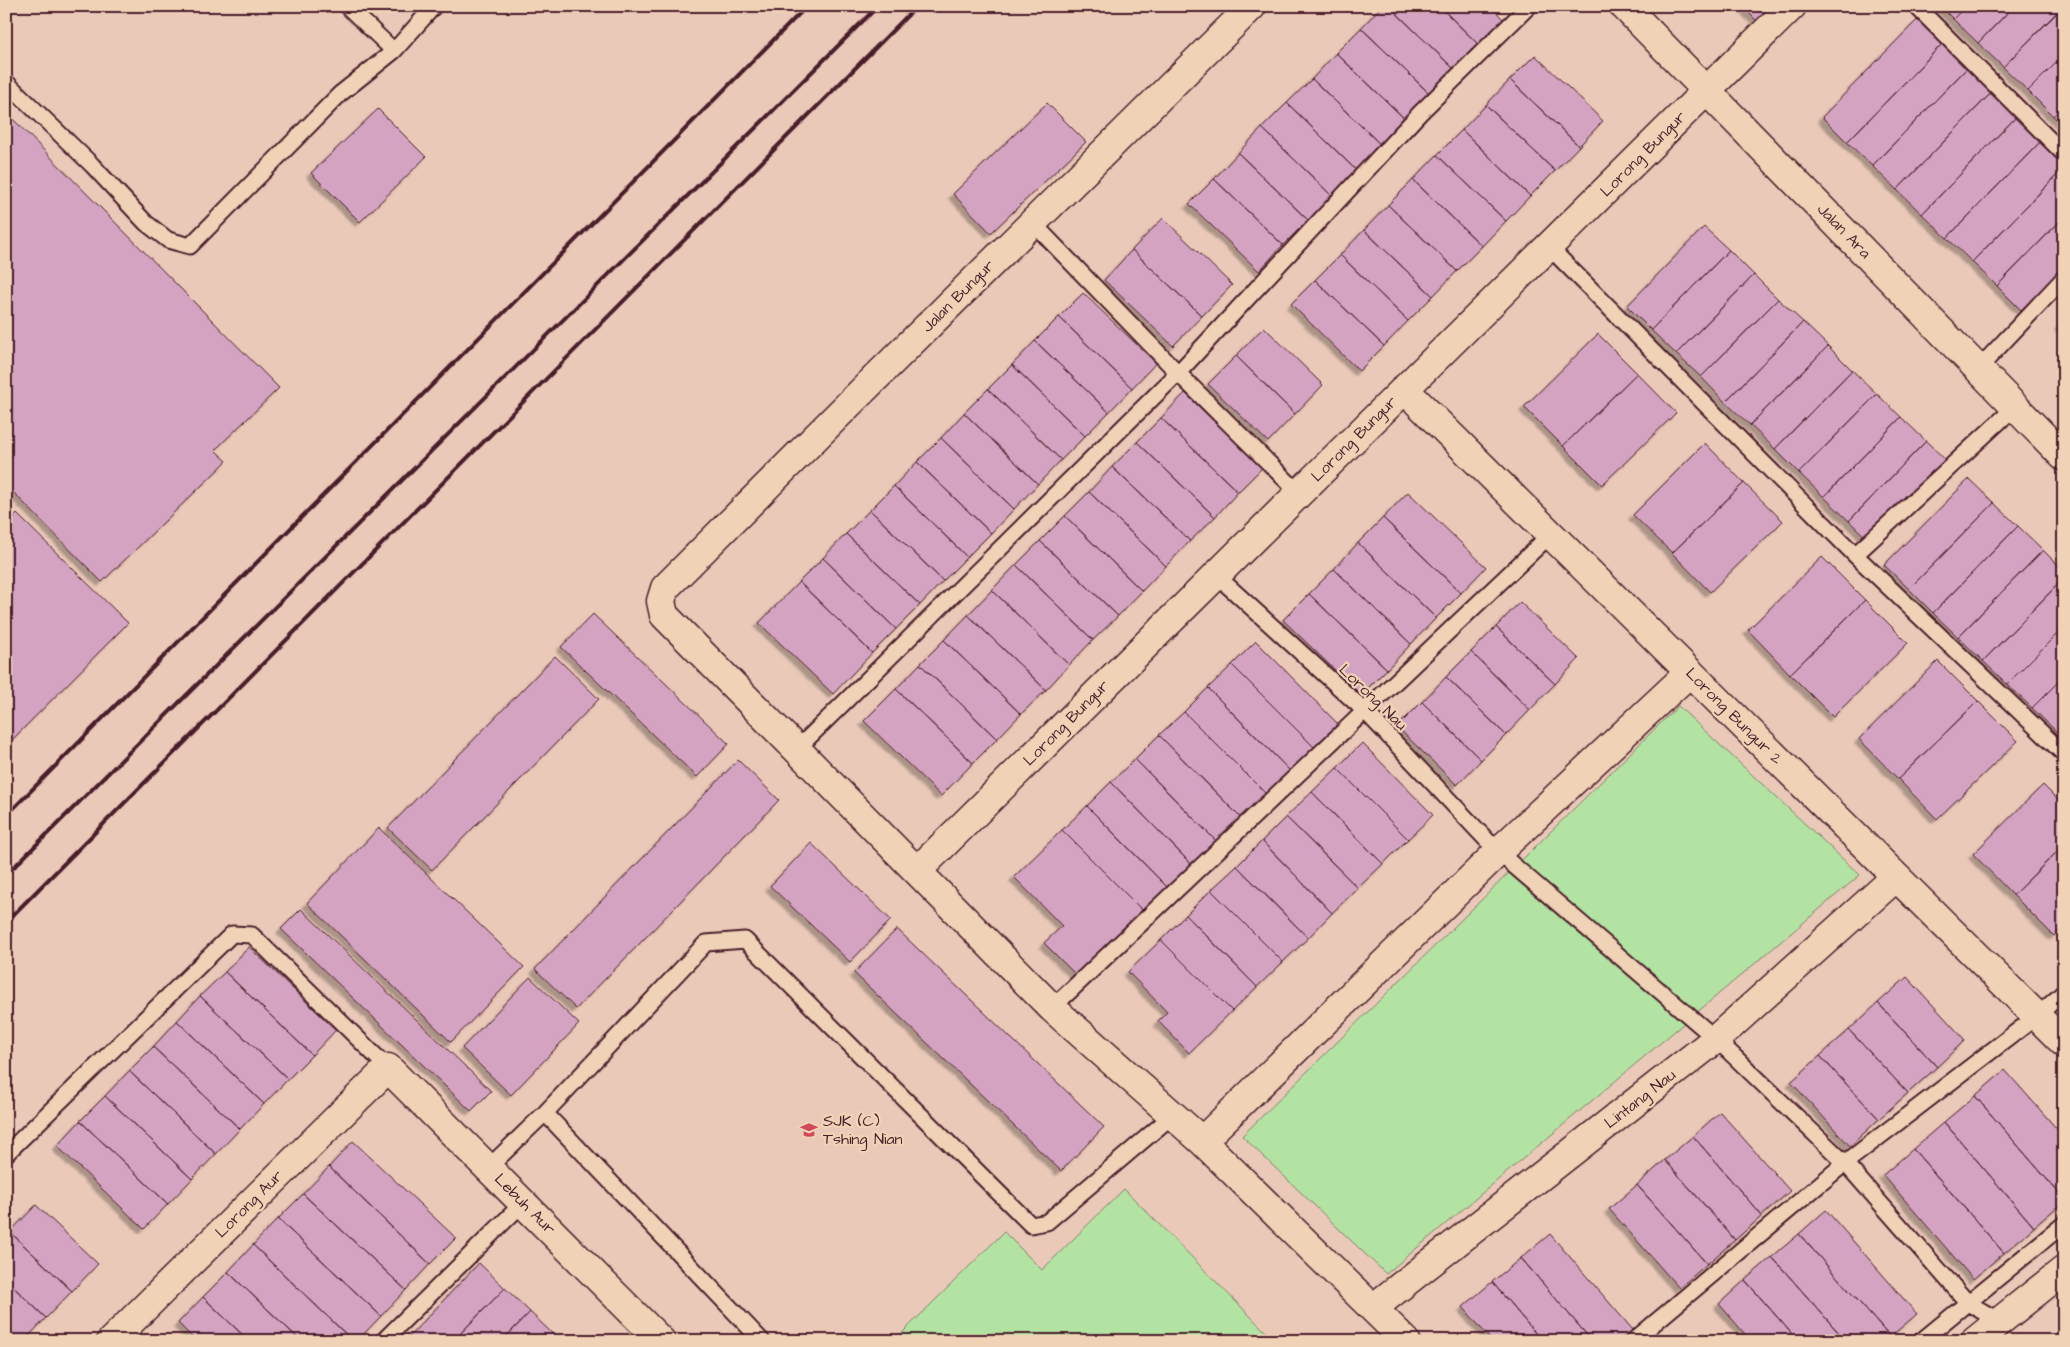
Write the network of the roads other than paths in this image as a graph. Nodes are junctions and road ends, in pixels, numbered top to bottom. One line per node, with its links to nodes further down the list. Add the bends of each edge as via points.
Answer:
1 (346, 6): 8 (lane)
2 (434, 6): 8 (lane)
3 (1252, 6): 12 (street, Jalan Bungur)
4 (1530, 6): 16 (lane, via 1420,113)
5 (1624, 6): 10 (street, Jalan Ara)
6 (1792, 6): 10 (street, Lorong Bungur)
7 (1916, 6): 11 (lane)
8 (394, 51): 9 (lane, via 340,94 190,246 168,240 146,223 92,165)
9 (6, 82)
10 (1706, 91): 13 (street, Lorong Bungur); 15 (street, Jalan Ara)
11 (2064, 154)
12 (1032, 222): 16 (lane); 26 (street, Jalan Bungur, via 665,588 661,601 664,614)
13 (1549, 247): 17 (street, Lorong Bungur); 22 (lane)
14 (2064, 278): 15 (lane)
15 (1978, 369): 18 (street, Jalan Ara)
16 (1178, 373): 20 (lane); 26 (lane)
17 (1404, 389): 20 (street, Lorong Bungur); 21 (street, Lorong Bungur 2)
18 (2015, 407): 19 (street, Jalan Ara); 22 (lane)
19 (2064, 456)
20 (1299, 493): 23 (street, Lorong Bungur)
21 (1551, 534): 24 (street, Lorong Bungur 2); 25 (lane)
22 (1855, 556): 27 (lane)
23 (1216, 575): 25 (lane, Lorong Nau); 29 (street, Lorong Bungur)
24 (1690, 672): 28 (street); 30 (street, Lorong Bungur 2)
25 (1366, 712): 28 (lane, Lorong Nau); 32 (lane)
26 (796, 750): 29 (street)
27 (2064, 754)
28 (1498, 852): 34 (lane, Lorong Nau); 39 (street)
29 (917, 871): 32 (street)
30 (1896, 876): 33 (street, Lorong Bungur 2); 34 (street, Lintang Nau)
31 (2064, 992): 33 (lane)
32 (1052, 1008): 38 (street)
33 (2036, 1016): 35 (street, Lorong Bungur 2); 41 (lane)
34 (1716, 1039): 41 (lane, Lorong Nau); 47 (street, Lintang Nau)
35 (2064, 1043)
36 (388, 1068): 40 (lane, via 252,935 232,934); 42 (street, Lebuh Aur); 49 (street, Lorong Aur)
37 (545, 1113): 38 (lane, via 706,943 745,940 1031,1226 1047,1222); 42 (lane); 52 (lane)
38 (1173, 1115): 39 (street)
39 (1202, 1141): 47 (street)
40 (6, 1154)
41 (1845, 1163): 46 (lane, Lorong Nau); 54 (lane)
42 (488, 1168): 43 (street, Lebuh Aur)
43 (523, 1203): 50 (lane); 51 (street, Lebuh Aur)
44 (2064, 1224): 46 (lane)
45 (2064, 1270): 48 (street)
46 (1968, 1302): 48 (lane, Lorong Nau); 55 (lane)
47 (1373, 1308): 53 (street)
48 (2005, 1331): 56 (street)
49 (113, 1340)
50 (383, 1341)
51 (661, 1341)
52 (762, 1341)
53 (1406, 1341)
54 (1633, 1341)
55 (1921, 1341)
56 (1975, 1341)

